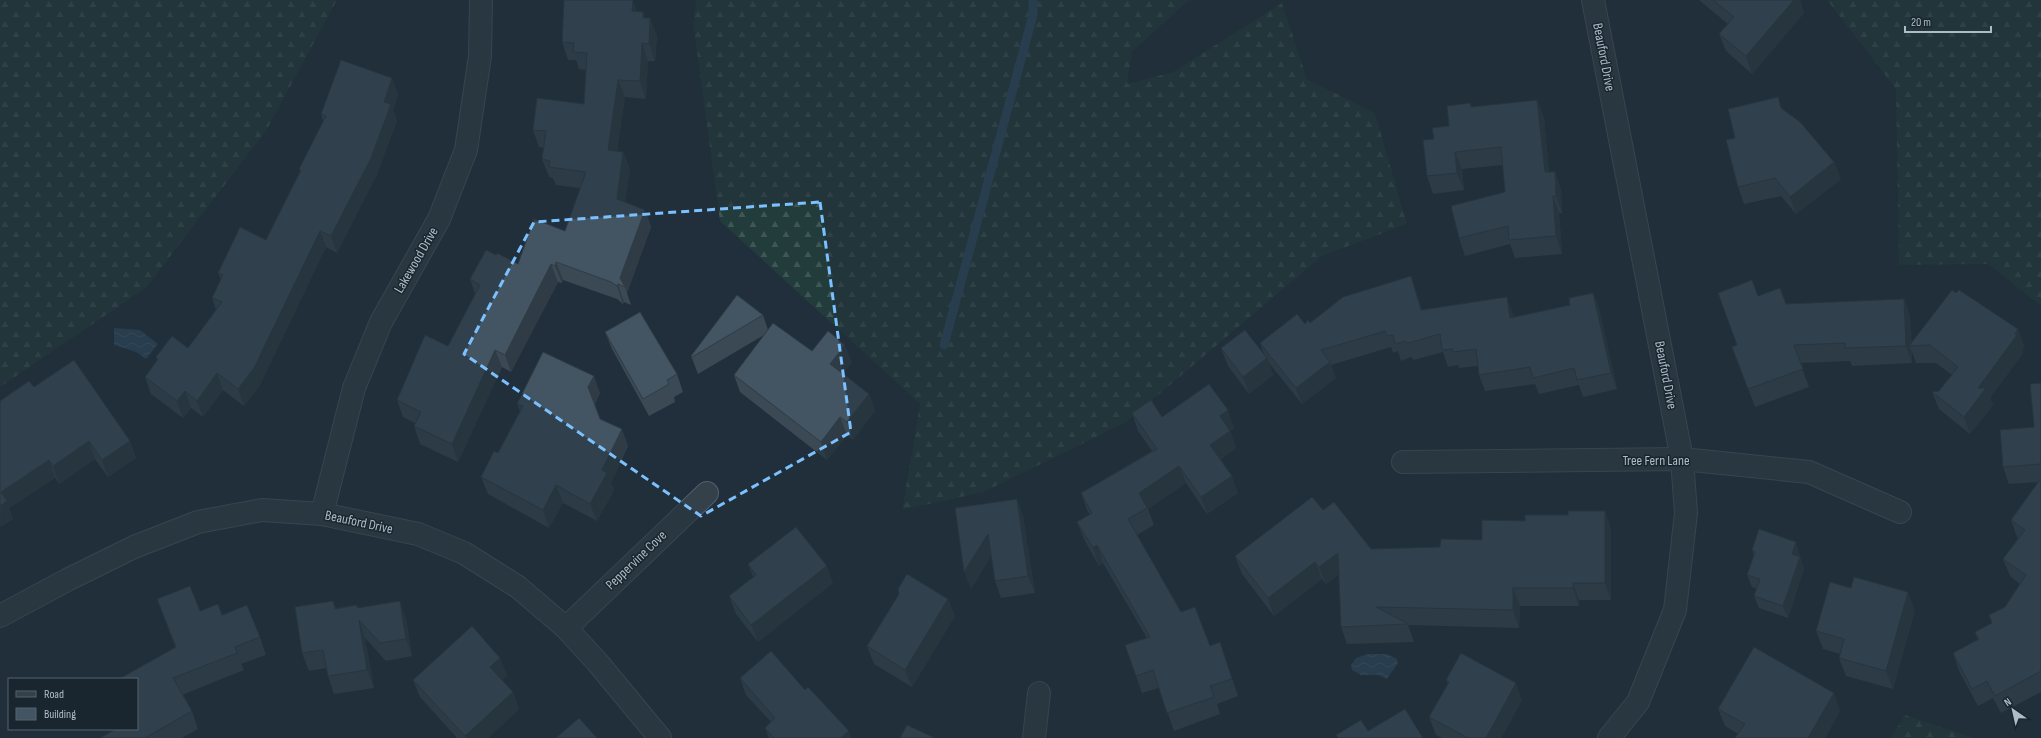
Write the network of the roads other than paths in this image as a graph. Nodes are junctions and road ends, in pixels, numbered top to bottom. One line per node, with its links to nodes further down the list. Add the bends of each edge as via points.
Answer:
1 (481, 0): 7 (street, Lakewood Drive, via 480,56 466,150 439,219 381,322 354,388)
2 (1593, 0): 3 (street, Beauford Drive)
3 (1682, 459): 4 (street, Tree Fern Lane); 6 (street, Tree Fern Lane, via 1809,472); 13 (street, Beauford Drive, via 1686,513 1675,610 1638,702)
4 (1404, 462)
5 (706, 493): 9 (street, Peppervine Cove)
6 (1900, 512)
7 (322, 514): 8 (street, Beauford Drive, via 262,510 198,522 134,548); 9 (street, Beauford Drive, via 418,534 464,553 518,587)
8 (0, 616)
9 (566, 628): 11 (street, Beauford Drive, via 598,662)
10 (1038, 693): 12 (street)
11 (660, 738)
12 (1034, 738)
13 (1609, 738)

